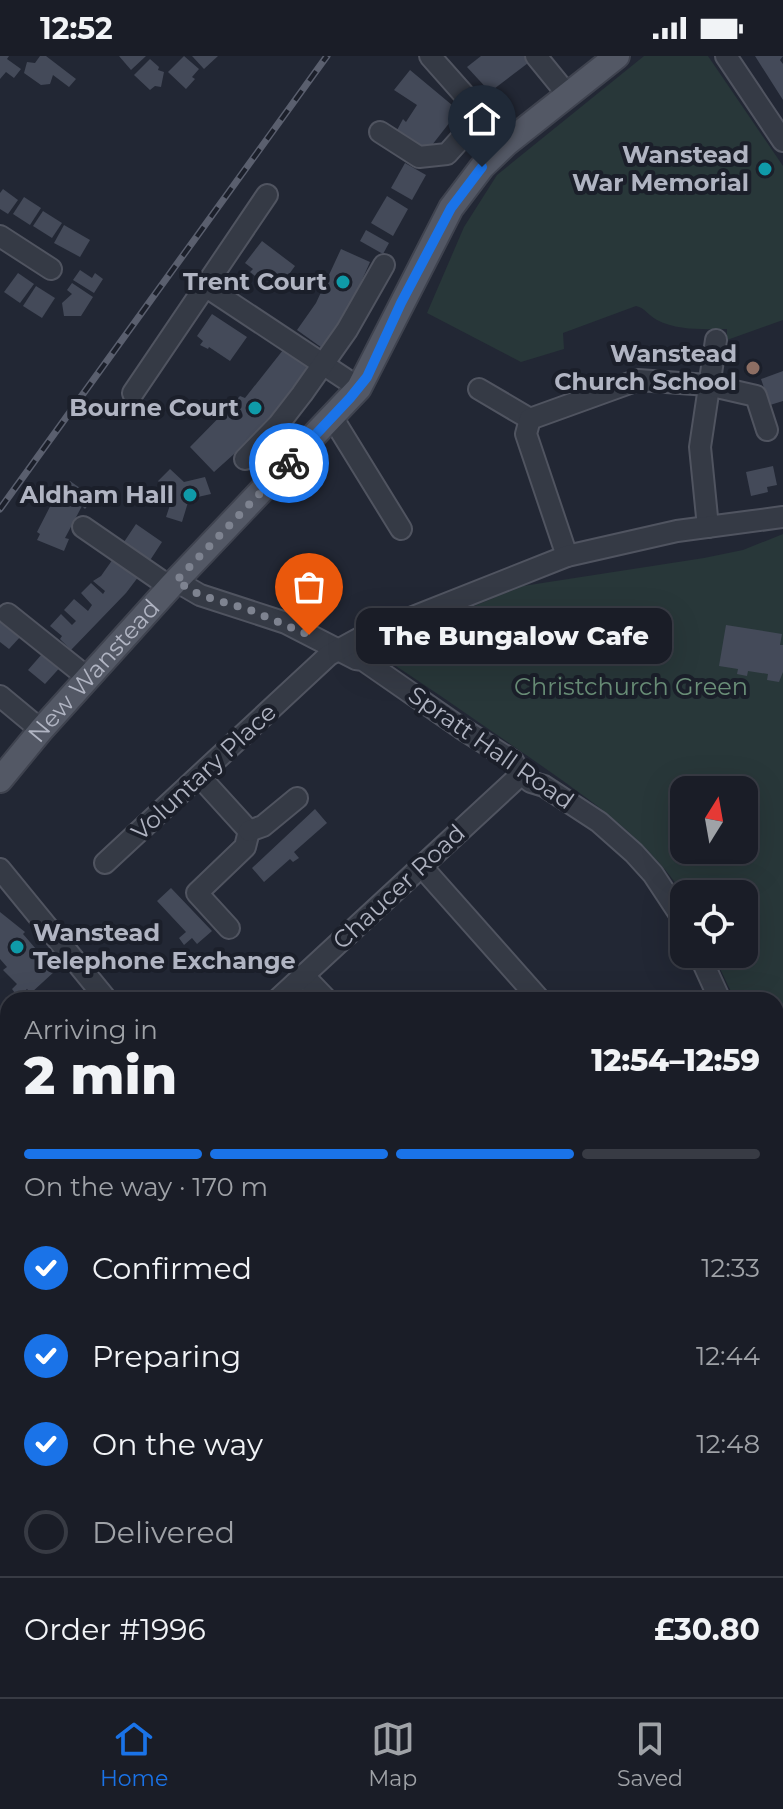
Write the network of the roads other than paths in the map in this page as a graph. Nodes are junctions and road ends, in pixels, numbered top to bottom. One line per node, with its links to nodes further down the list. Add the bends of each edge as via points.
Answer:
1 (430, 56): 6 (street)
2 (536, 56): 5 (street)
3 (617, 56): 5 (main road, New Wanstead)
4 (726, 56): 8 (street)
5 (567, 94): 9 (main road, New Wanstead)
6 (482, 115): 7 (street, via 447,154 419,157); 9 (street)
7 (380, 132)
8 (783, 141)
9 (507, 143): 16 (main road, New Wanstead, via 451,208)
10 (267, 195): 14 (street)
11 (0, 236): 13 (street)
12 (384, 265): 15 (street)
13 (51, 269)
14 (205, 286): 18 (street); 22 (street)
15 (374, 287): 16 (street); 18 (street)
16 (401, 303): 20 (main road, New Wanstead)
17 (716, 340): 19 (street)
18 (321, 364): 20 (street); 26 (street, via 278,425)
19 (708, 385): 24 (street, via 638,380); 25 (street, via 756,396); 29 (street, via 700,447)
20 (359, 388): 23 (main road, New Wanstead)
21 (479, 389): 24 (street)
22 (133, 393)
23 (332, 417): 30 (street); 32 (main road, New Wanstead)
24 (530, 419): 31 (street, via 526,434)
25 (767, 430)
26 (245, 459)
27 (783, 517): 29 (street, Voluntary Place)
28 (83, 527): 32 (street, Spratt Hall Road)
29 (708, 527): 31 (street, Voluntary Place)
30 (401, 529)
31 (567, 556): 34 (street, Voluntary Place)
32 (173, 584): 34 (street, Spratt Hall Road, via 286,623); 35 (main road, New Wanstead)
33 (8, 614): 35 (street)
34 (340, 649): 38 (street, Spratt Hall Road, via 513,761); 39 (street, Voluntary Place)
35 (88, 678): 37 (main road, New Wanstead)
36 (0, 696): 37 (street)
37 (41, 730): 40 (main road, New Wanstead)
38 (519, 772): 44 (street, Chaucer Road); 46 (street, Spratt Hall Road, via 599,822 634,853)
39 (200, 777): 42 (street); 43 (street, Voluntary Place)
40 (0, 780)
41 (297, 798): 42 (street)
42 (249, 831): 47 (street, via 245,847 197,893)
43 (105, 863)
44 (422, 867): 49 (street, Chaucer Road); 53 (street)
45 (0, 869): 50 (street)
46 (670, 900)
47 (229, 928)
48 (705, 968): 54 (street)
49 (303, 975): 51 (street, Chaucer Road); 52 (street)
50 (100, 992)
51 (285, 992)
52 (319, 992)
53 (533, 992)
54 (716, 992)

